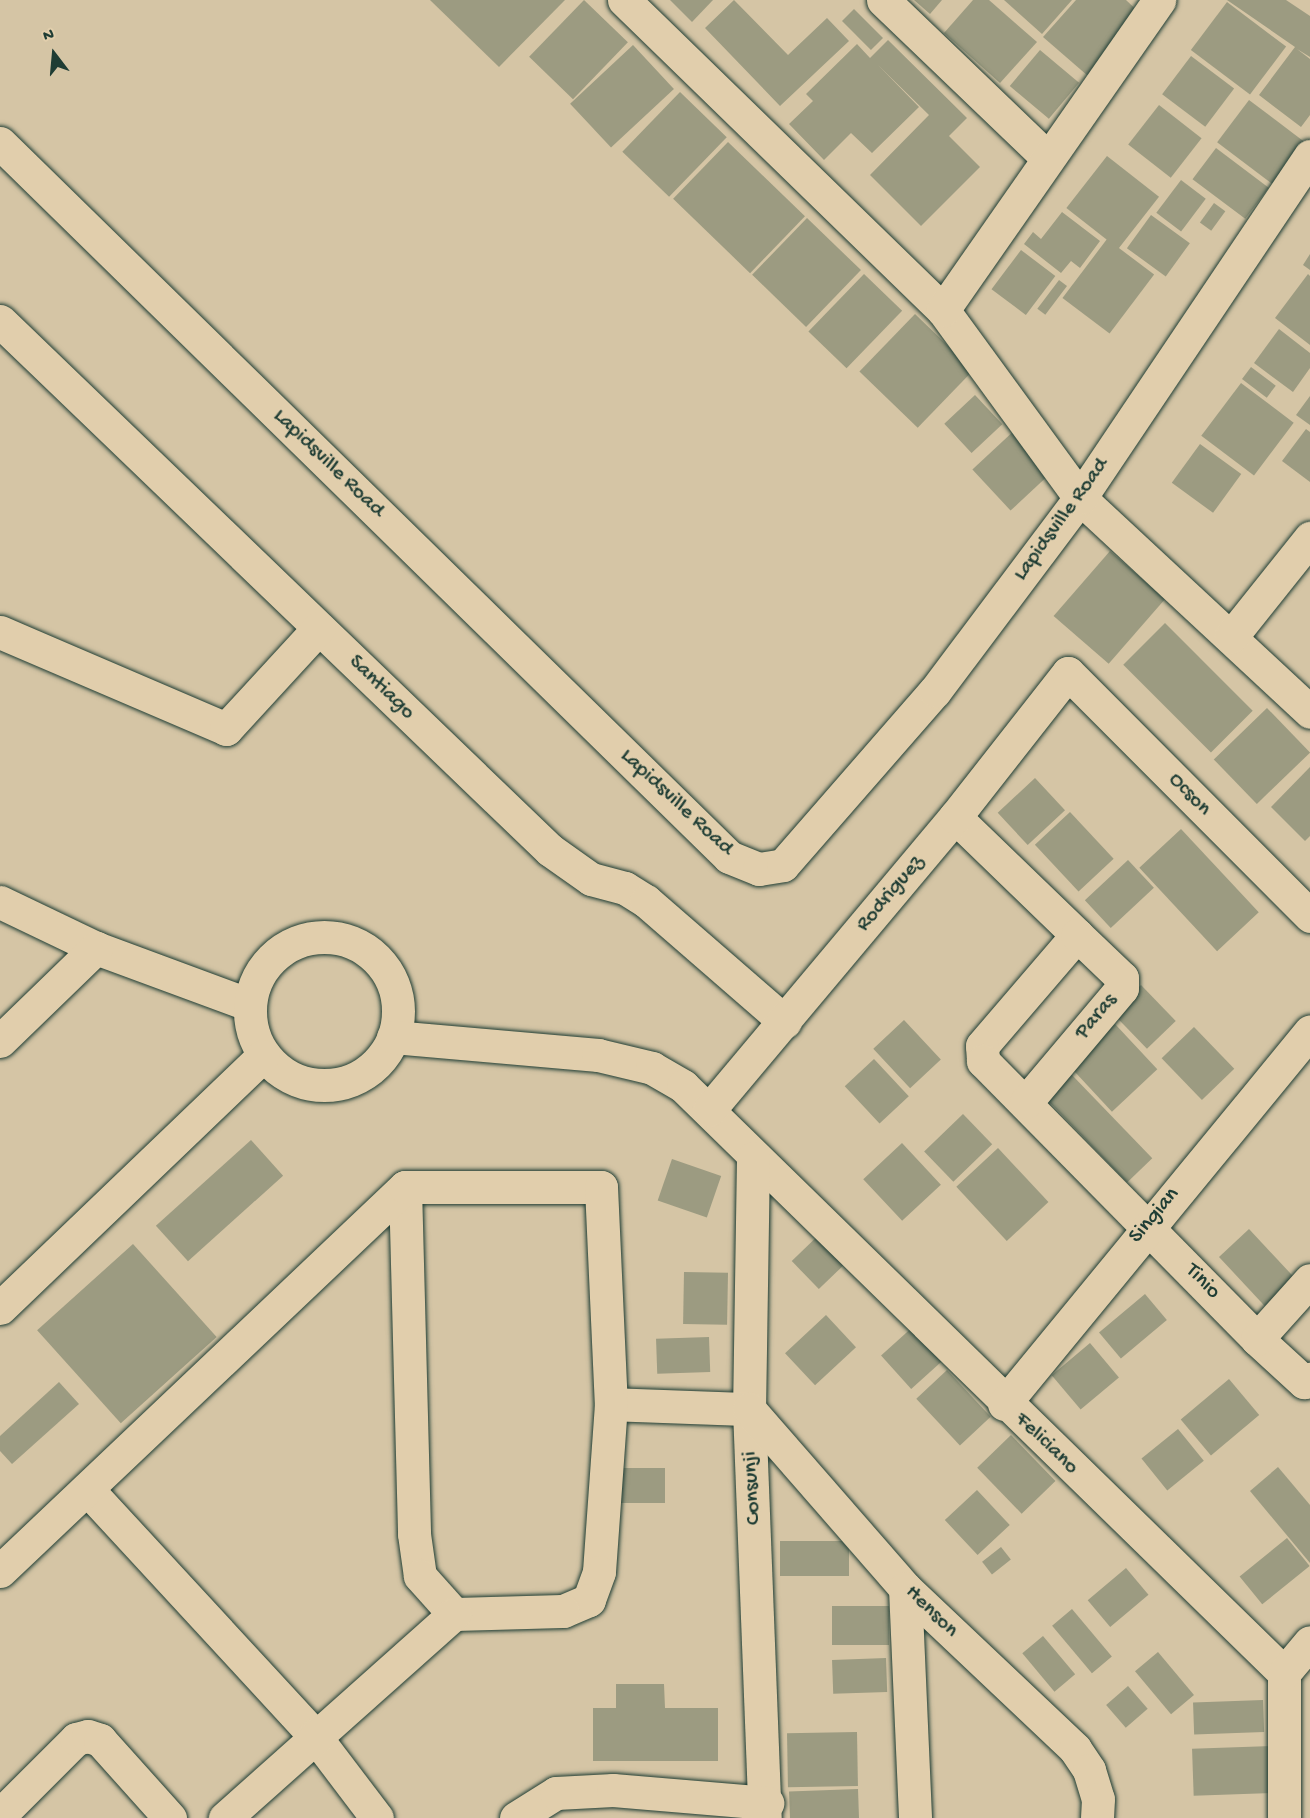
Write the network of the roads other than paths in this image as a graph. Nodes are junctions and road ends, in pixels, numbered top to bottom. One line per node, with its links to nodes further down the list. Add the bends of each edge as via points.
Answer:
1 (624, 0): 7 (street)
2 (883, 0): 6 (street)
3 (1159, 0): 6 (street)
4 (0, 143): 9 (street, Lapidsville Road, via 729,857 759,869 783,865 927,699)
5 (1310, 156): 9 (street, Lapidsville Road)
6 (1048, 158): 7 (street)
7 (943, 310): 9 (street)
8 (0, 321): 11 (street, Santiago)
9 (1080, 498): 13 (street)
10 (1310, 538): 13 (street)
11 (319, 628): 12 (street, via 226,729); 22 (street, Santiago, via 550,850 591,879 625,888 646,902)
12 (0, 632)
13 (1231, 637): 15 (street)
14 (1068, 673): 16 (street, Rodriguez); 18 (street, Ocson)
15 (1310, 711)
16 (955, 817): 19 (street, Paras); 22 (street, Rodriguez)
17 (0, 902): 20 (street)
18 (1310, 916)
19 (1077, 935): 27 (street, via 982,1046 983,1061); 27 (street, Paras, via 1122,978 1122,988)
20 (96, 948): 21 (street); 25 (street)
21 (250, 1005): 24 (street, via 254,985 280,952 319,937 340,939 360,946 390,976 397,996); 26 (street, via 251,1026)
22 (785, 1022): 28 (street, Rodriguez)
23 (1310, 1032): 31 (street, Singian)
24 (393, 1037): 26 (street, via 383,1056 368,1071 329,1085 307,1084 288,1076); 28 (street, Feliciano, via 598,1056 641,1065 683,1086)
25 (0, 1041)
26 (263, 1056): 33 (street)
27 (1026, 1102): 31 (street)
28 (709, 1110): 29 (street, Feliciano)
29 (753, 1158): 37 (street, Feliciano); 38 (street, Consunji)
30 (405, 1188): 36 (street, via 601,1187); 39 (street); 42 (street, via 414,1534 420,1576)
31 (1147, 1226): 34 (street, Tinio); 37 (street, Singian)
32 (1310, 1280): 34 (street)
33 (0, 1308)
34 (1257, 1339): 35 (street, Tinio, via 1304,1382)
35 (1310, 1379)
36 (611, 1404): 38 (street); 42 (street, via 599,1572 588,1600 563,1611)
37 (1004, 1404): 44 (street, Feliciano)
38 (749, 1409): 41 (street, Henson); 46 (street, Consunji)
39 (87, 1489): 40 (street); 45 (street)
40 (0, 1571)
41 (904, 1588): 52 (street); 53 (street, Henson, via 1075,1749 1089,1770 1098,1799)
42 (454, 1614): 45 (street)
43 (1310, 1642): 44 (street)
44 (1284, 1673): 54 (street)
45 (314, 1735): 49 (street); 50 (street)
46 (766, 1810): 51 (street, via 602,1790 556,1793)
47 (12, 1812): 48 (street, via 76,1739 88,1736 100,1740)
48 (170, 1818)
49 (225, 1818)
50 (377, 1818)
51 (516, 1818)
52 (915, 1818)
53 (1097, 1818)
54 (1284, 1818)

